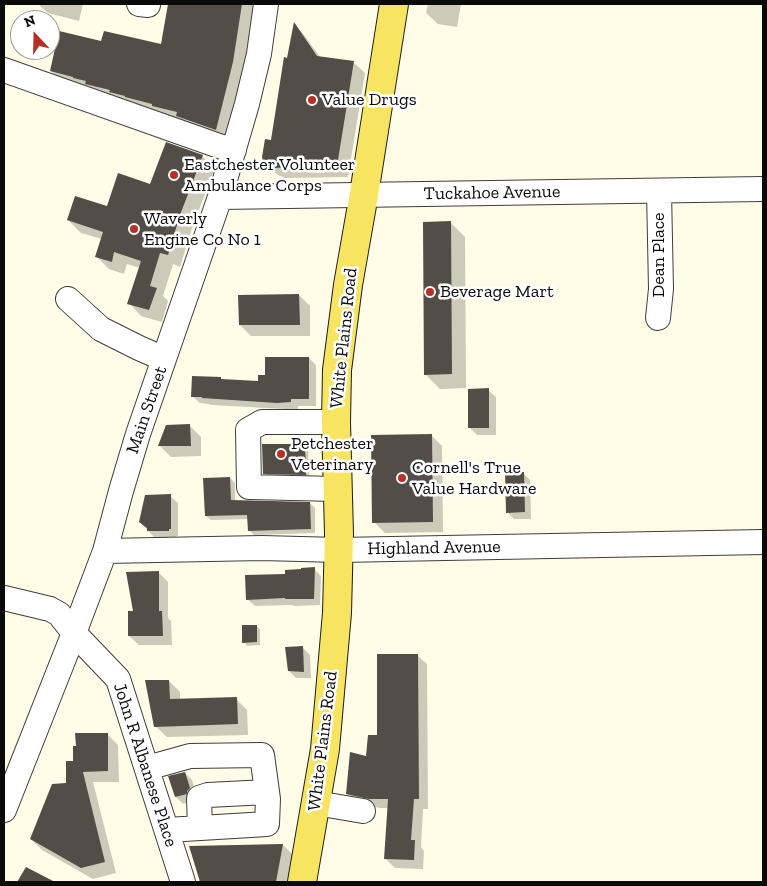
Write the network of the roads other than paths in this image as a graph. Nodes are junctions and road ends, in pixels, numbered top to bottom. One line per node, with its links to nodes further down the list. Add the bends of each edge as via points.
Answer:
1 (266, 4): 4 (street, Main Street, via 259,54)
2 (394, 4): 7 (main road, White Plains Road)
3 (4, 70): 4 (street)
4 (234, 150): 8 (street, Main Street)
5 (763, 189): 6 (street, Tuckahoe Avenue)
6 (659, 191): 7 (street, Tuckahoe Avenue); 10 (street, Dean Place)
7 (364, 194): 8 (street, Tuckahoe Avenue); 12 (main road, White Plains Road, via 341,335)
8 (220, 197): 11 (street, Main Street)
9 (68, 299): 11 (street, via 102,329)
10 (658, 318)
11 (164, 359): 16 (street, Main Street)
12 (336, 422): 13 (main road, White Plains Road); 13 (street, via 262,422 248,430 249,487)
13 (338, 490): 15 (main road, White Plains Road)
14 (763, 542): 15 (street, Highland Avenue)
15 (339, 550): 16 (street, Highland Avenue); 21 (main road, White Plains Road, via 338,613 330,704)
16 (104, 551): 18 (street, Main Street)
17 (4, 598): 18 (street, John R Albanese Place, via 50,609 59,614)
18 (74, 633): 19 (street, John R Albanese Place, via 118,679); 22 (street, Main Street)
19 (147, 768): 20 (street, via 190,756 262,755); 25 (street, John R Albanese Place)
20 (267, 792): 24 (street, via 199,798); 24 (street, via 267,824)
21 (316, 803): 23 (street); 27 (main road, White Plains Road)
22 (4, 810)
23 (363, 811)
24 (200, 828): 25 (street)
25 (167, 830): 26 (street, John R Albanese Place)
26 (183, 882)
27 (302, 882)

